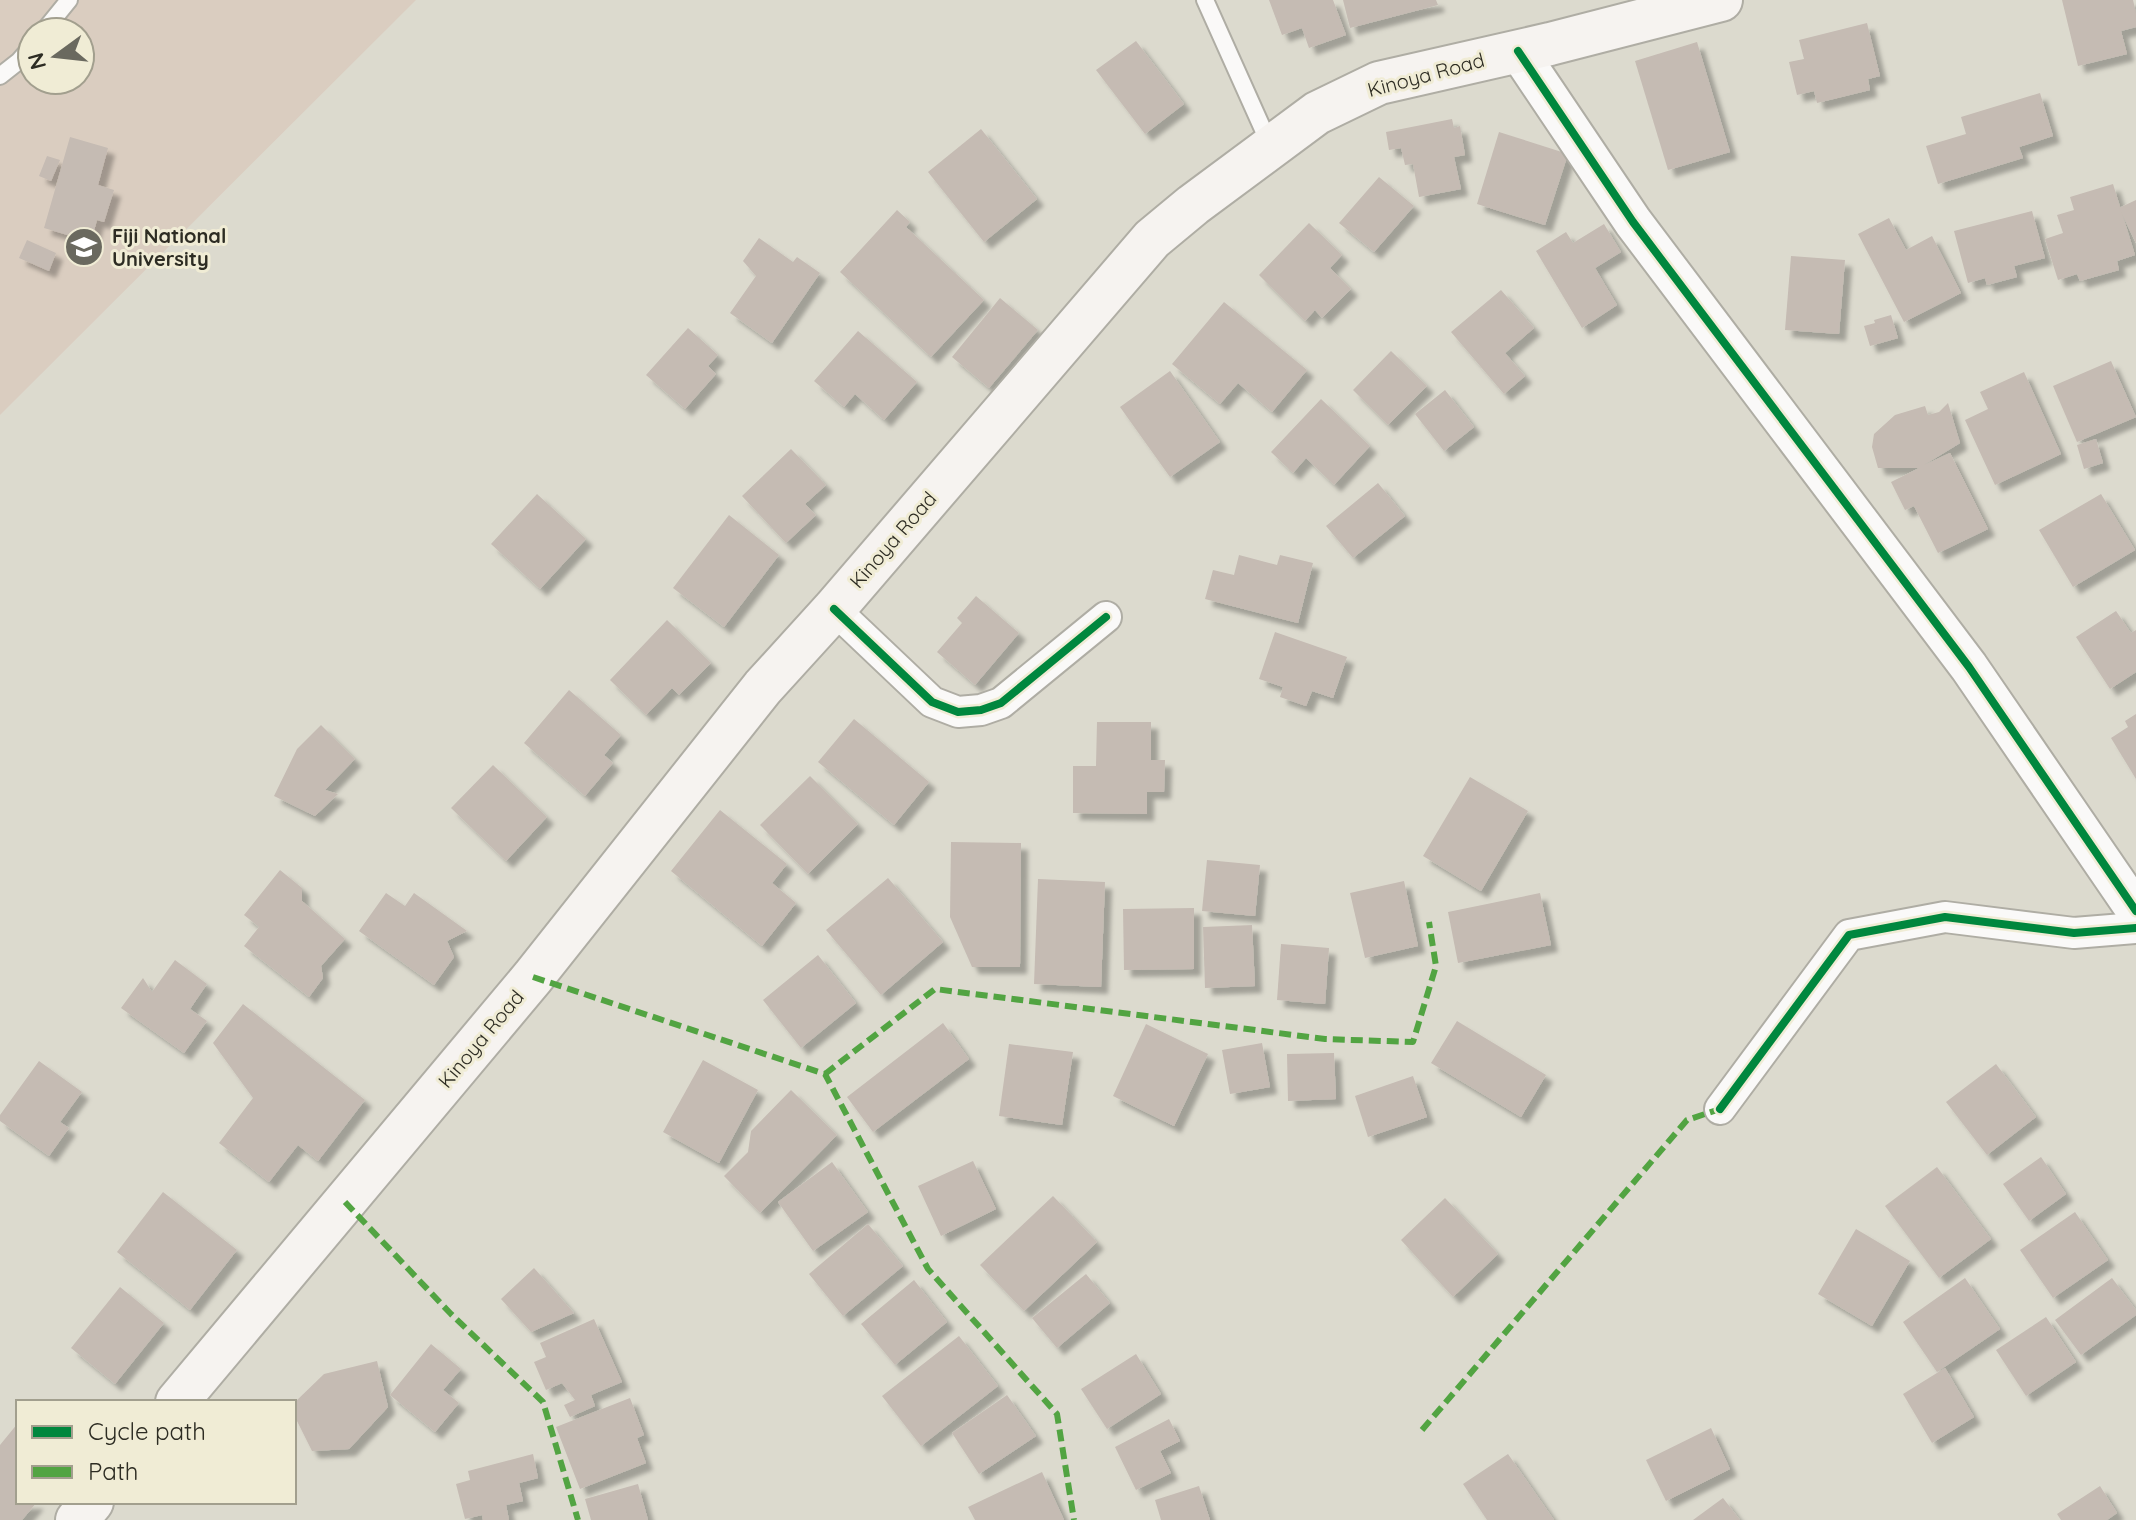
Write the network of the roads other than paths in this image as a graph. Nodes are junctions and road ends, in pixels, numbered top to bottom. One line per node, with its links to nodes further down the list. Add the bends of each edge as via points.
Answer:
1 (69, 0): 4 (lane)
2 (1205, 0): 8 (lane)
3 (1721, 0): 5 (main road, Kinoya Road)
4 (56, 16)
5 (1518, 51): 8 (main road, Kinoya Road, via 1379,83 1317,113); 11 (street, via 1633,222)
6 (16, 63): 7 (lane)
7 (0, 76)
8 (1271, 146): 9 (main road, Kinoya Road, via 1152,239)
9 (834, 609): 10 (street, via 932,702 958,712 1001,703); 14 (main road, Kinoya Road, via 763,687 533,977)
10 (1106, 617)
11 (2130, 888)
12 (2136, 928): 13 (street, via 2074,933 1945,917 1849,935)
13 (1720, 1109)
14 (179, 1400)
15 (90, 1504): 16 (main road)
16 (77, 1520)

